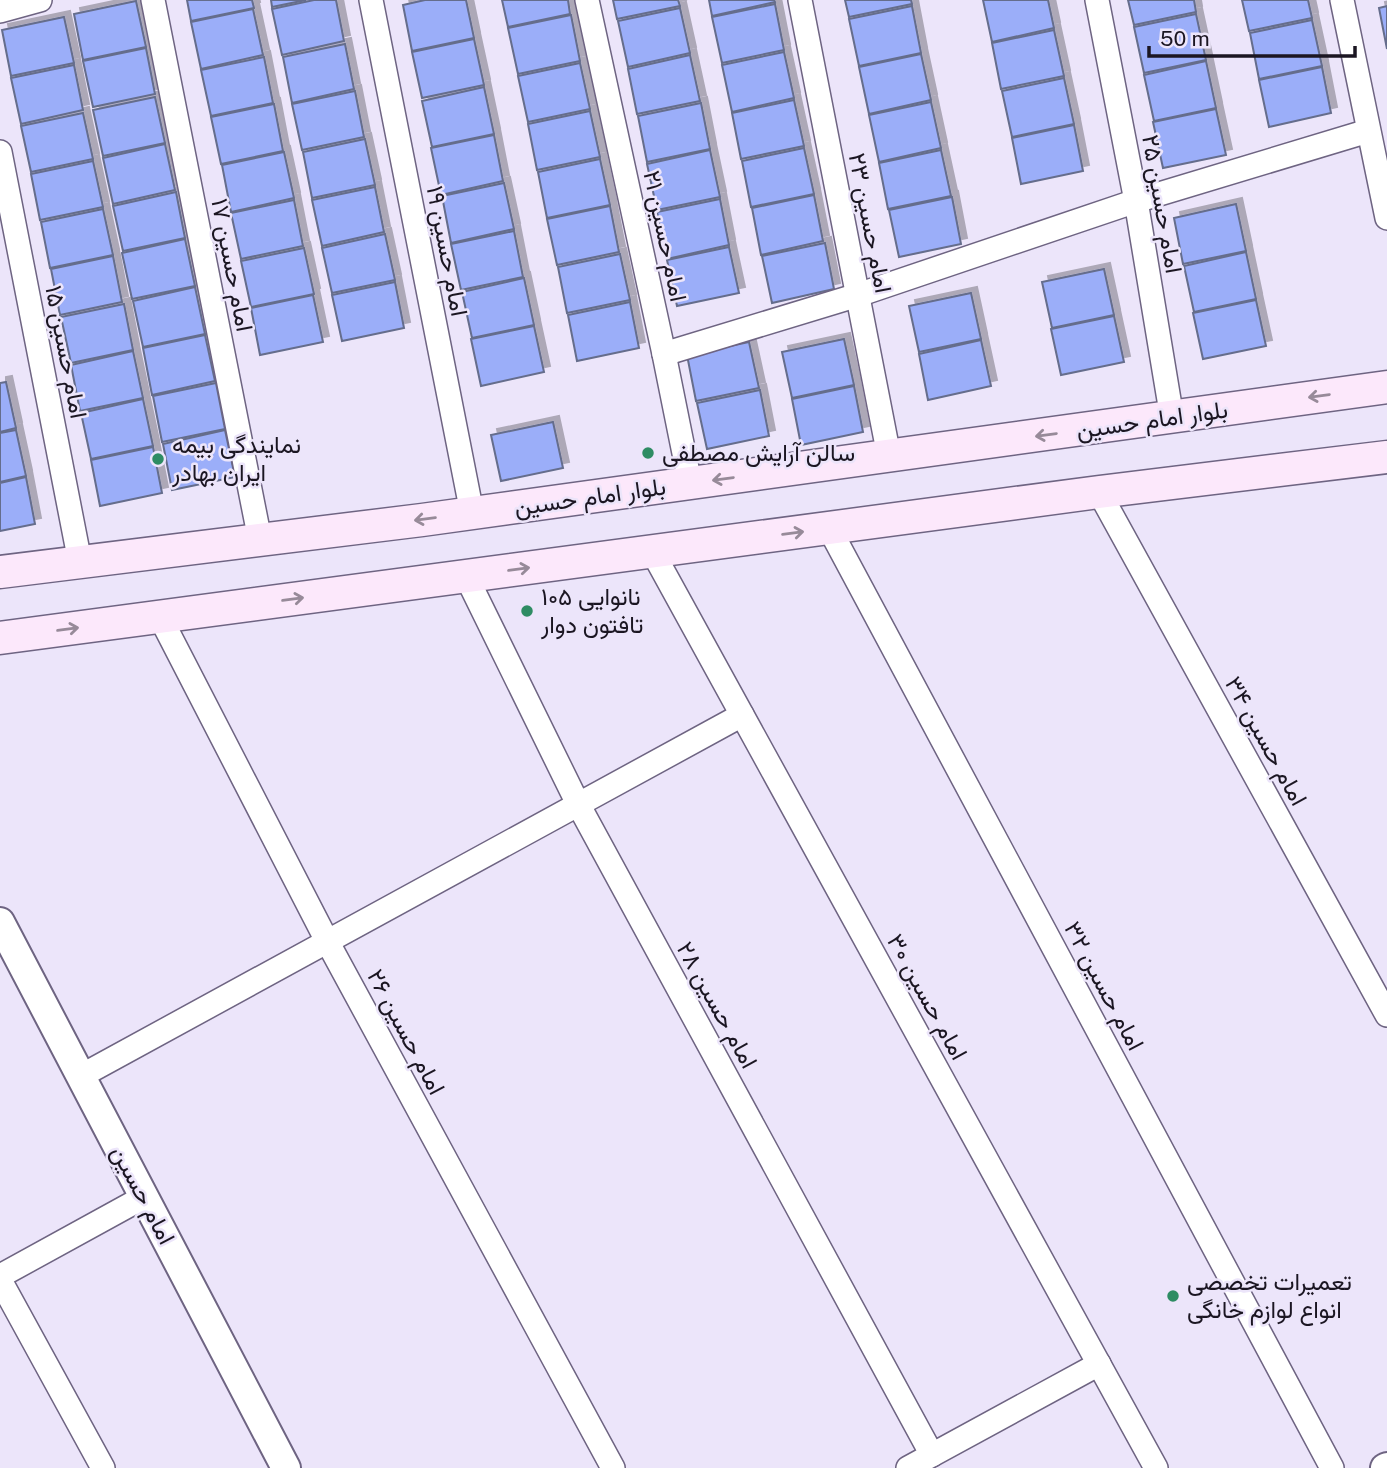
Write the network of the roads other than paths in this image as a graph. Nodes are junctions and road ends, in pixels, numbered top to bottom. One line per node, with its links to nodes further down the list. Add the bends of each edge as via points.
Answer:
1 (40, 0): 8 (street)
2 (153, 0): 23 (street, امام حسین ۱۷)
3 (371, 0): 21 (street, امام حسین ۱۹)
4 (586, 0): 14 (street, امام حسین ۲۱)
5 (800, 0): 13 (street, امام حسین ۲۳)
6 (1097, 0): 11 (street, امام حسین ۲۵)
7 (1342, 0): 9 (street)
8 (0, 11)
9 (1368, 131): 11 (street); 12 (street)
10 (0, 152): 25 (street, امام حسین ۱۵)
11 (1136, 201): 13 (street); 16 (street, امام حسین ۲۵)
12 (1387, 218)
13 (858, 295): 14 (street); 17 (street, امام حسین ۲۳)
14 (664, 354): 19 (street, امام حسین ۲۱)
15 (1387, 387): 16 (main road, بلوار امام حسین, one-way to 16)
16 (1172, 418): 17 (main road, بلوار امام حسین, one-way to 17)
17 (889, 456): 19 (main road, بلوار امام حسین, one-way to 19)
18 (1387, 457): 20 (main road)
19 (690, 483): 21 (main road, بلوار امام حسین)
20 (1099, 492): 22 (main road); 34 (street, امام حسین ۳۴)
21 (472, 513): 23 (main road, بلوار امام حسین, one-way to 23)
22 (829, 528): 24 (main road, one-way to 22); 45 (street, امام حسین ۳۲)
23 (260, 540): 25 (main road, بلوار امام حسین)
24 (652, 551): 27 (main road, one-way to 24); 30 (street, امام حسین ۳۰)
25 (80, 562): 26 (main road, بلوار امام حسین)
26 (0, 572)
27 (466, 576): 28 (main road, one-way to 27); 31 (street, امام حسین ۲۸)
28 (160, 617): 29 (main road, one-way to 28); 33 (street, امام حسین ۲۶)
29 (0, 638)
30 (742, 715): 31 (street); 38 (street, امام حسین ۳۰)
31 (578, 804): 33 (street); 39 (street, امام حسین ۲۸)
32 (0, 922): 35 (street, امام حسین)
33 (327, 941): 35 (street); 42 (street, امام حسین ۲۶)
34 (1387, 1015)
35 (81, 1076): 36 (street, امام حسین)
36 (144, 1197): 37 (street); 41 (street, امام حسین)
37 (0, 1278): 40 (street)
38 (1099, 1364): 39 (street); 44 (street, امام حسین ۳۰)
39 (932, 1455): 43 (street)
40 (103, 1468)
41 (286, 1468)
42 (613, 1468)
43 (908, 1468)
44 (1156, 1468)
45 (1332, 1468)

